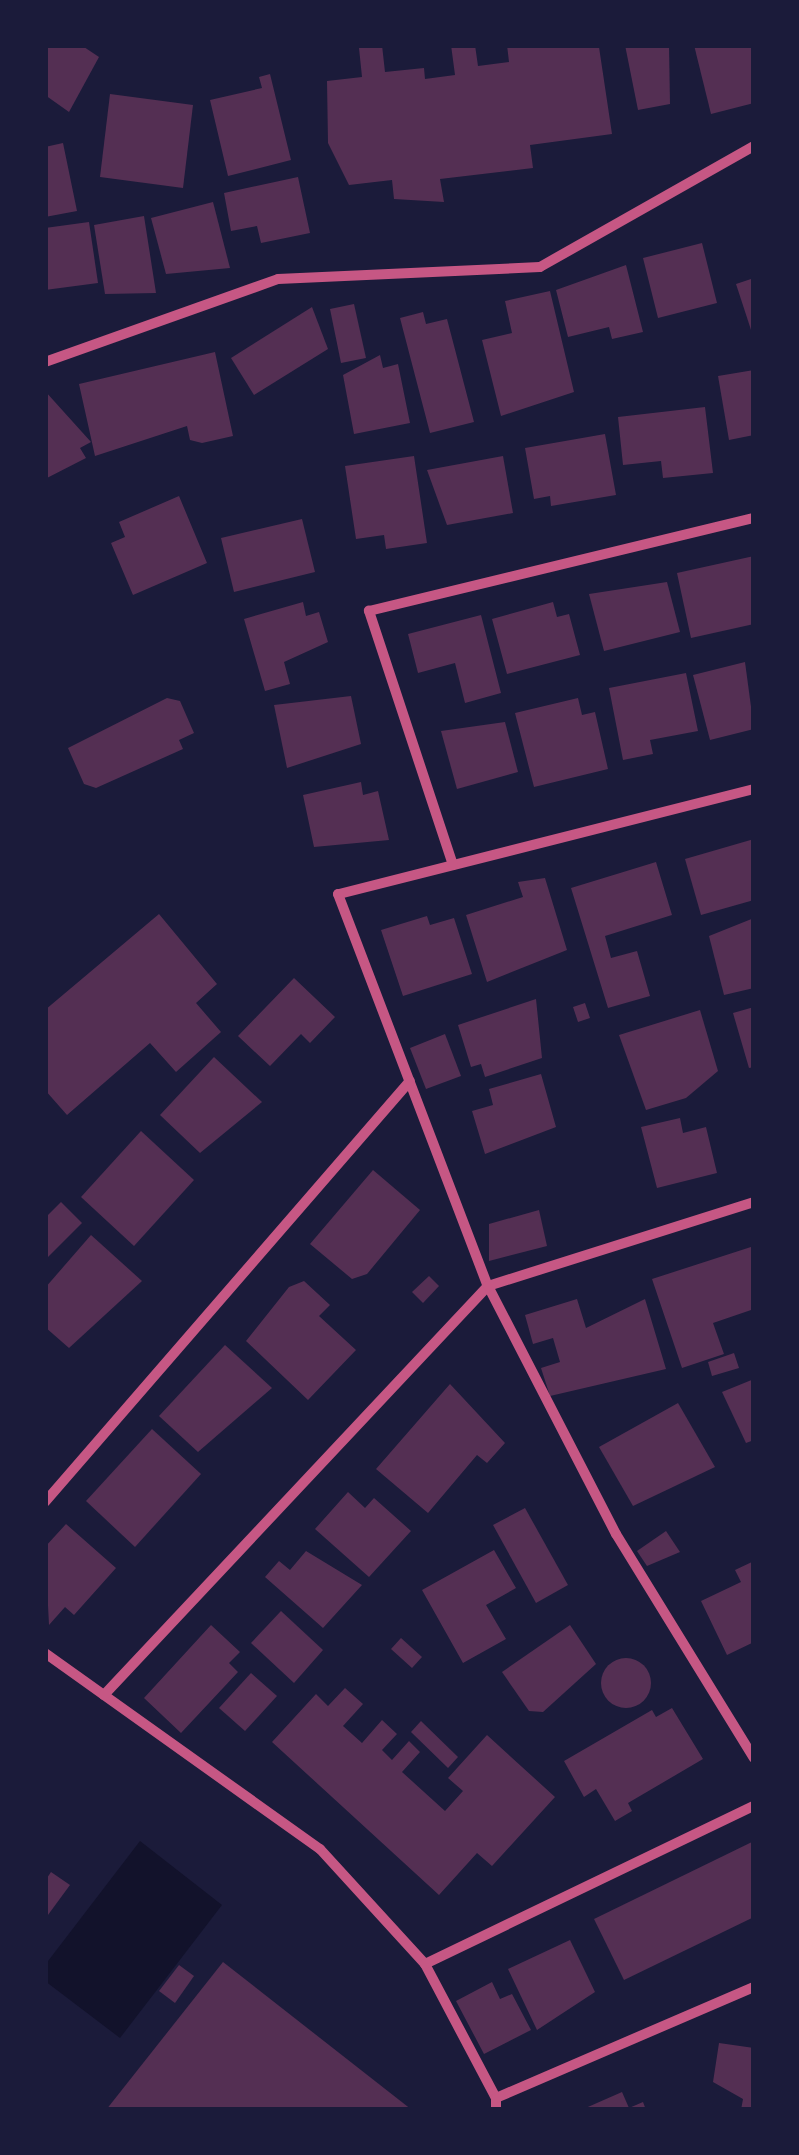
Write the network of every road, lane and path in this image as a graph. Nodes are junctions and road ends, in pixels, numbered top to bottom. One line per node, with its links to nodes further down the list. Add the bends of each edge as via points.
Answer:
1 (754, 146): 2 (street, via 540,266 278,279)
2 (45, 362)
3 (754, 518): 5 (street, via 369,611)
4 (754, 789): 5 (street)
5 (453, 864): 6 (street, via 338,894)
6 (410, 1082): 8 (street); 9 (street)
7 (754, 1202): 8 (street)
8 (488, 1286): 11 (street); 12 (street, via 616,1534)
9 (45, 1502)
10 (45, 1653): 11 (street)
11 (104, 1695): 14 (street, via 320,1850)
12 (754, 1758)
13 (754, 1806): 14 (street)
14 (425, 1964): 16 (street)
15 (754, 1987): 16 (street)
16 (496, 2104)

